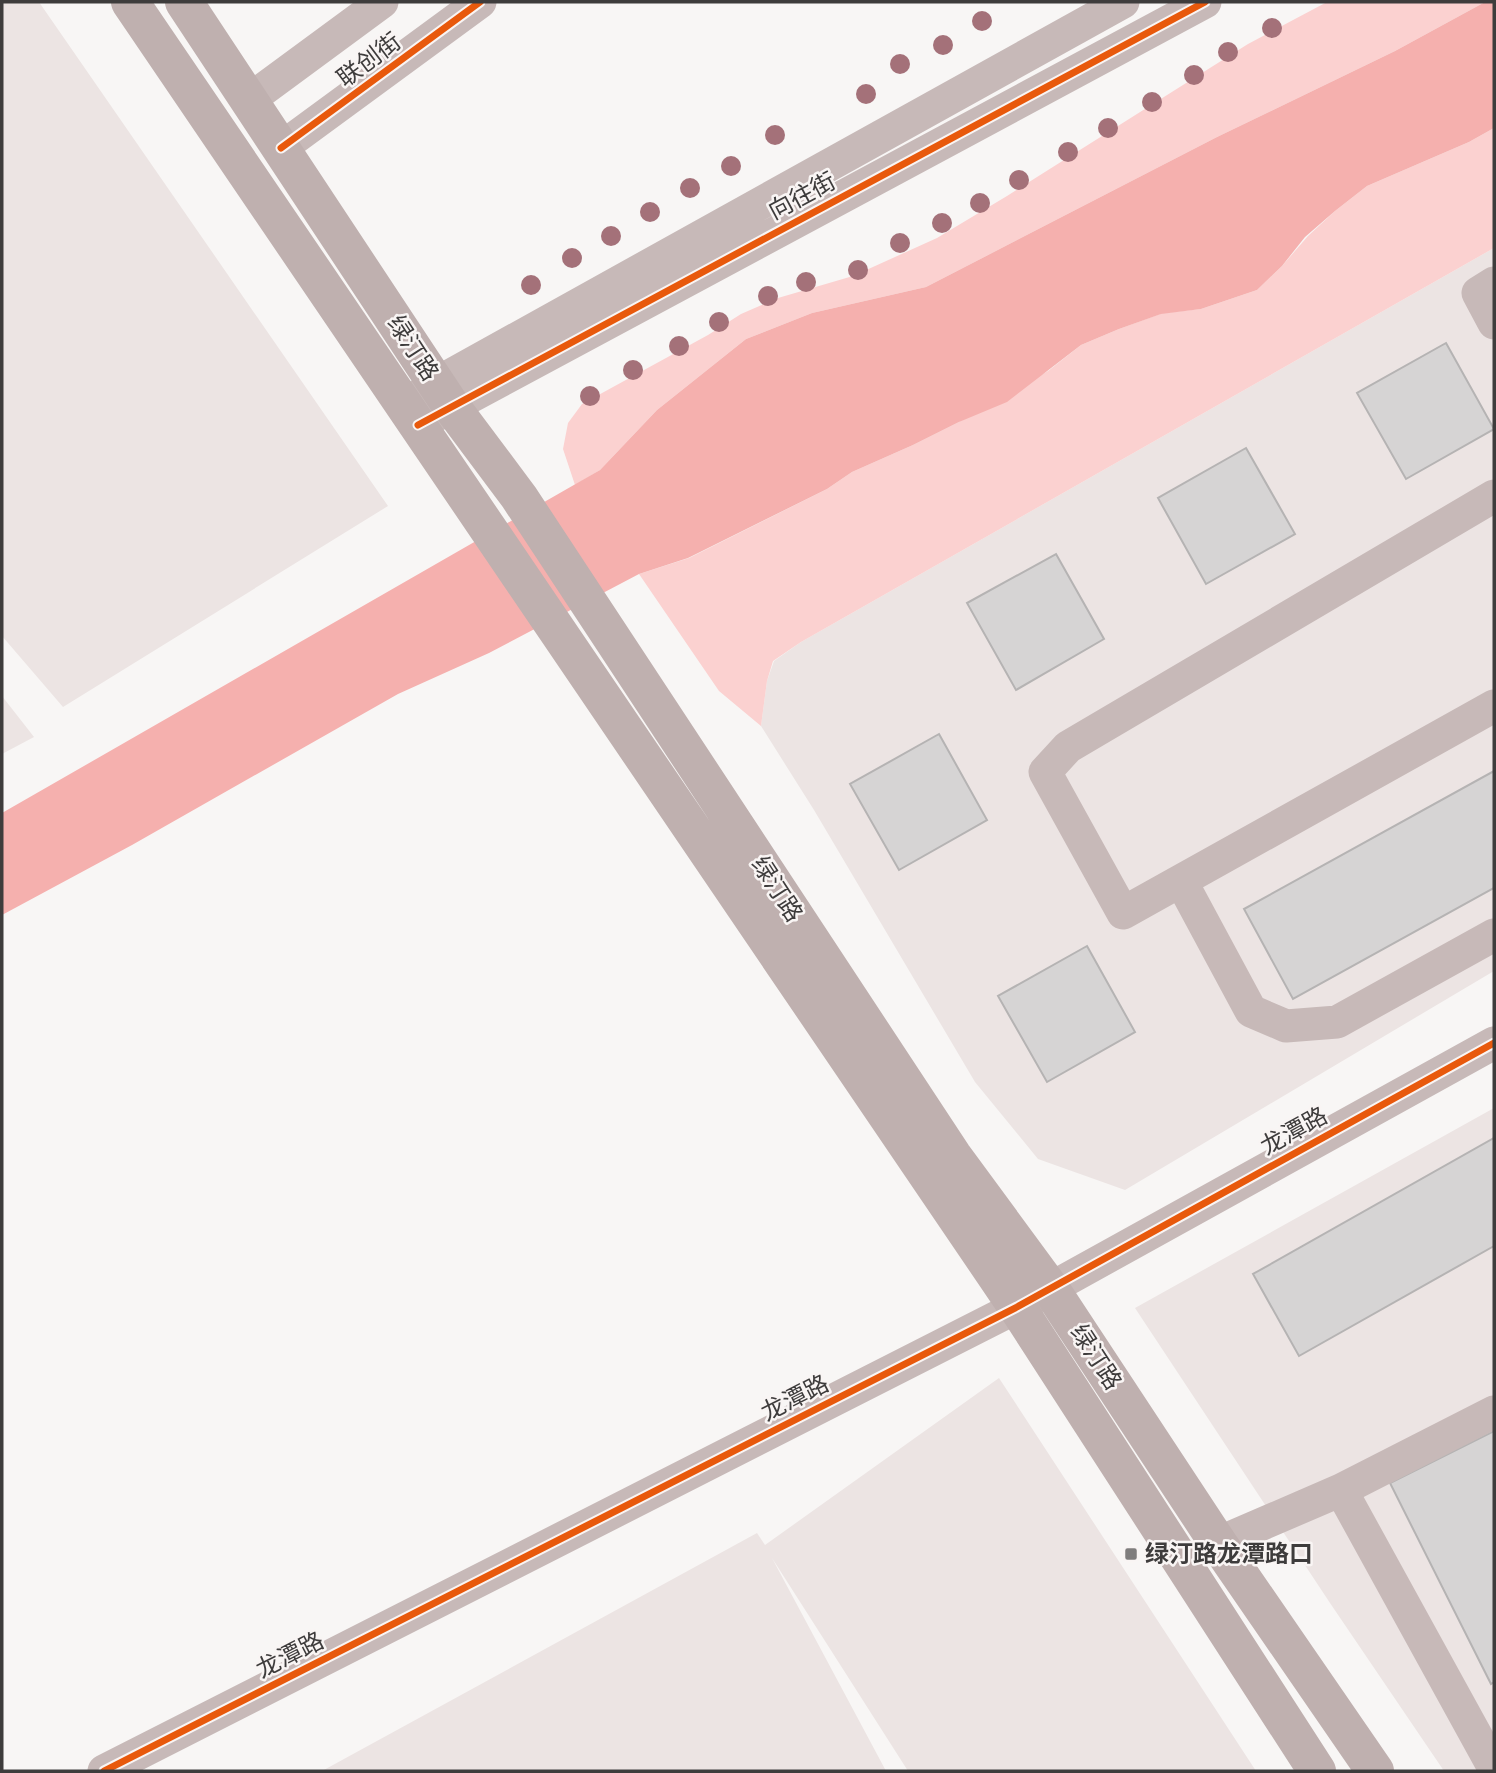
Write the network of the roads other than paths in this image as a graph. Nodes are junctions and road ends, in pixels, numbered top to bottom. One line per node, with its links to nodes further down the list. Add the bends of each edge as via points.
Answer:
1 (130, 2): 12 (main road, 绿汀路)
2 (184, 2): 7 (main road, 绿汀路)
3 (382, 2): 7 (street, 联创街)
4 (480, 2): 8 (street, 联创街)
5 (1123, 2): 11 (street, 向往街)
6 (1205, 2): 11 (street, 向往街)
7 (249, 100): 8 (main road, 绿汀路)
8 (281, 149): 11 (main road, 绿汀路)
9 (1494, 283): 10 (street, via 1478,293)
10 (1494, 323)
11 (444, 395): 12 (street, 向往街); 18 (main road, 绿汀路, via 519,497 953,1156)
12 (411, 415): 19 (main road, 绿汀路)
13 (1494, 496): 15 (street, via 1068,747 1045,772 1123,913)
14 (1494, 706): 15 (street)
15 (1181, 881): 16 (street, via 1251,1011 1286,1026 1337,1022)
16 (1494, 934)
17 (1494, 1043): 18 (street, 龙潭路)
18 (1049, 1288): 19 (street, 龙潭路); 22 (main road, 绿汀路)
19 (1017, 1307): 24 (street, 龙潭路); 25 (main road, 绿汀路)
20 (1494, 1412): 21 (street)
21 (1341, 1490): 22 (street); 23 (street)
22 (1218, 1543): 26 (main road, 绿汀路)
23 (1494, 1768)
24 (104, 1771)
25 (1317, 1771)
26 (1376, 1771)

